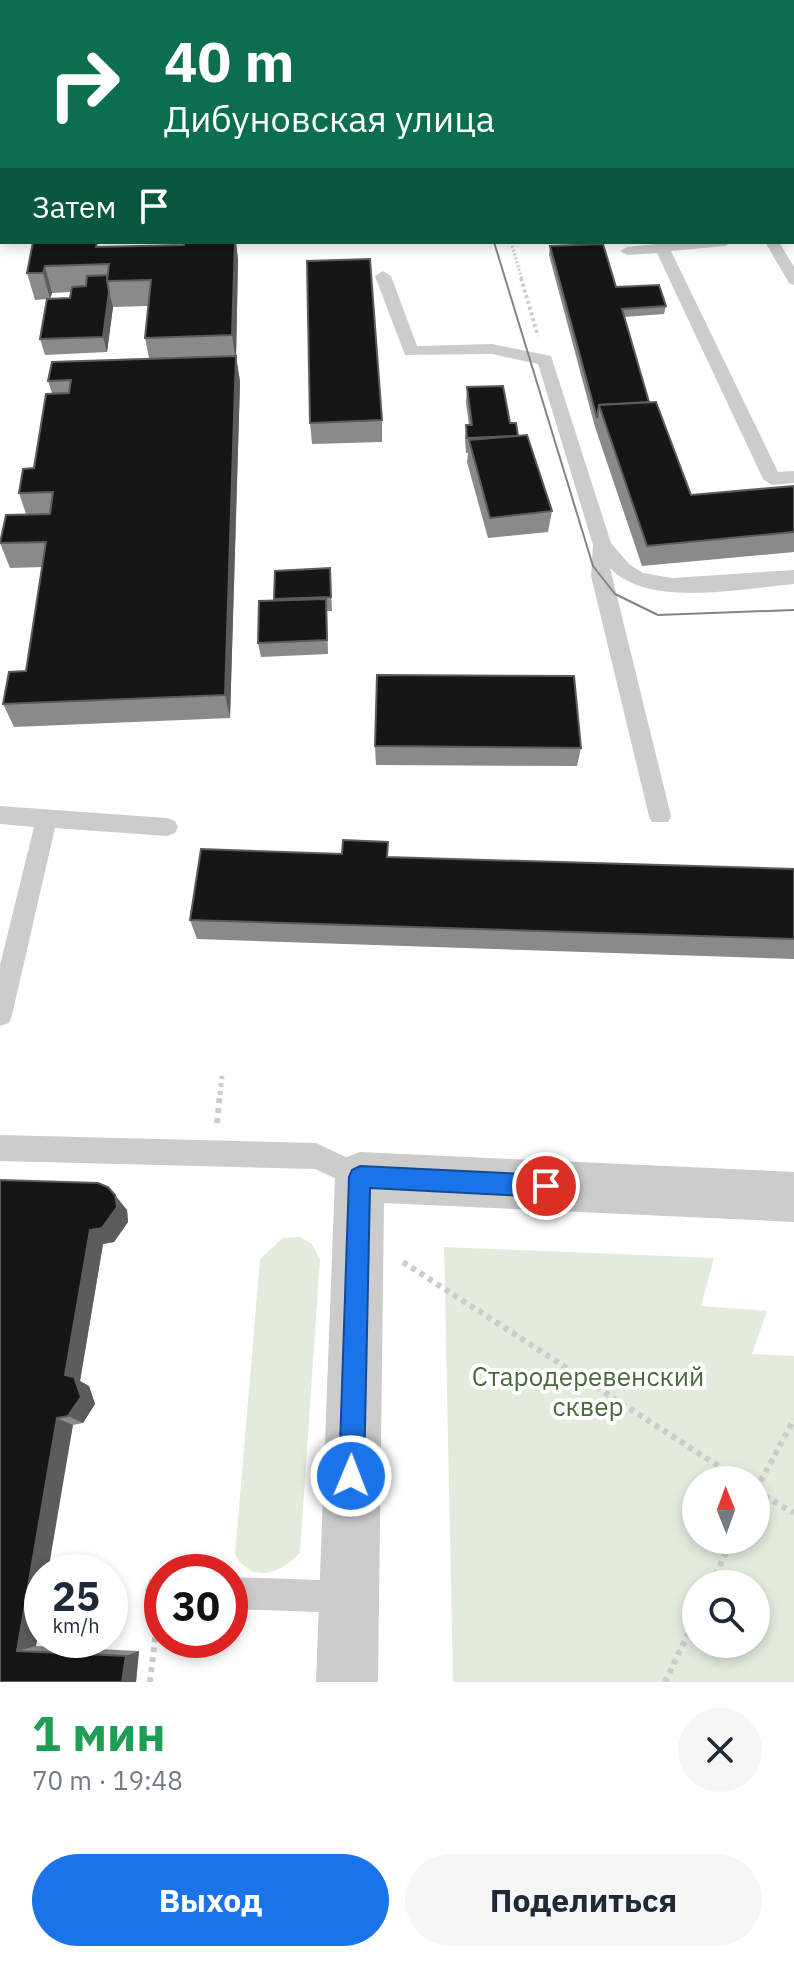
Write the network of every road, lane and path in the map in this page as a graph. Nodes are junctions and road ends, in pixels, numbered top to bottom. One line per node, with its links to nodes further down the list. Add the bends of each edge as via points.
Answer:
1 (512, 244): 8 (path)
2 (704, 244): 4 (lane)
3 (773, 244): 7 (lane)
4 (662, 248): 5 (lane); 9 (lane, via 772,479)
5 (627, 251)
6 (383, 276): 8 (lane, via 411,351 492,349)
7 (794, 280)
8 (545, 360): 10 (lane)
9 (794, 477)
10 (602, 545): 11 (lane, via 620,568 670,584); 14 (lane, via 600,576)
11 (794, 577)
12 (0, 815): 13 (lane)
13 (47, 816): 15 (lane); 16 (lane)
14 (660, 816)
15 (167, 827)
16 (0, 1015)
17 (222, 1076): 19 (path)
18 (0, 1148): 19 (lane)
19 (213, 1151): 20 (lane, via 316,1156)
20 (360, 1177): 21 (street); 22 (street)
21 (794, 1197)
22 (357, 1236): 24 (path, via 438,1282); 29 (street)
23 (794, 1419): 25 (path)
24 (719, 1466)
25 (769, 1466)
26 (770, 1498): 27 (path)
27 (794, 1513)
28 (248, 1594): 29 (lane)
29 (349, 1597): 33 (street)
30 (682, 1646): 34 (path)
31 (153, 1658): 32 (path)
32 (150, 1682)
33 (347, 1682)
34 (665, 1682)

